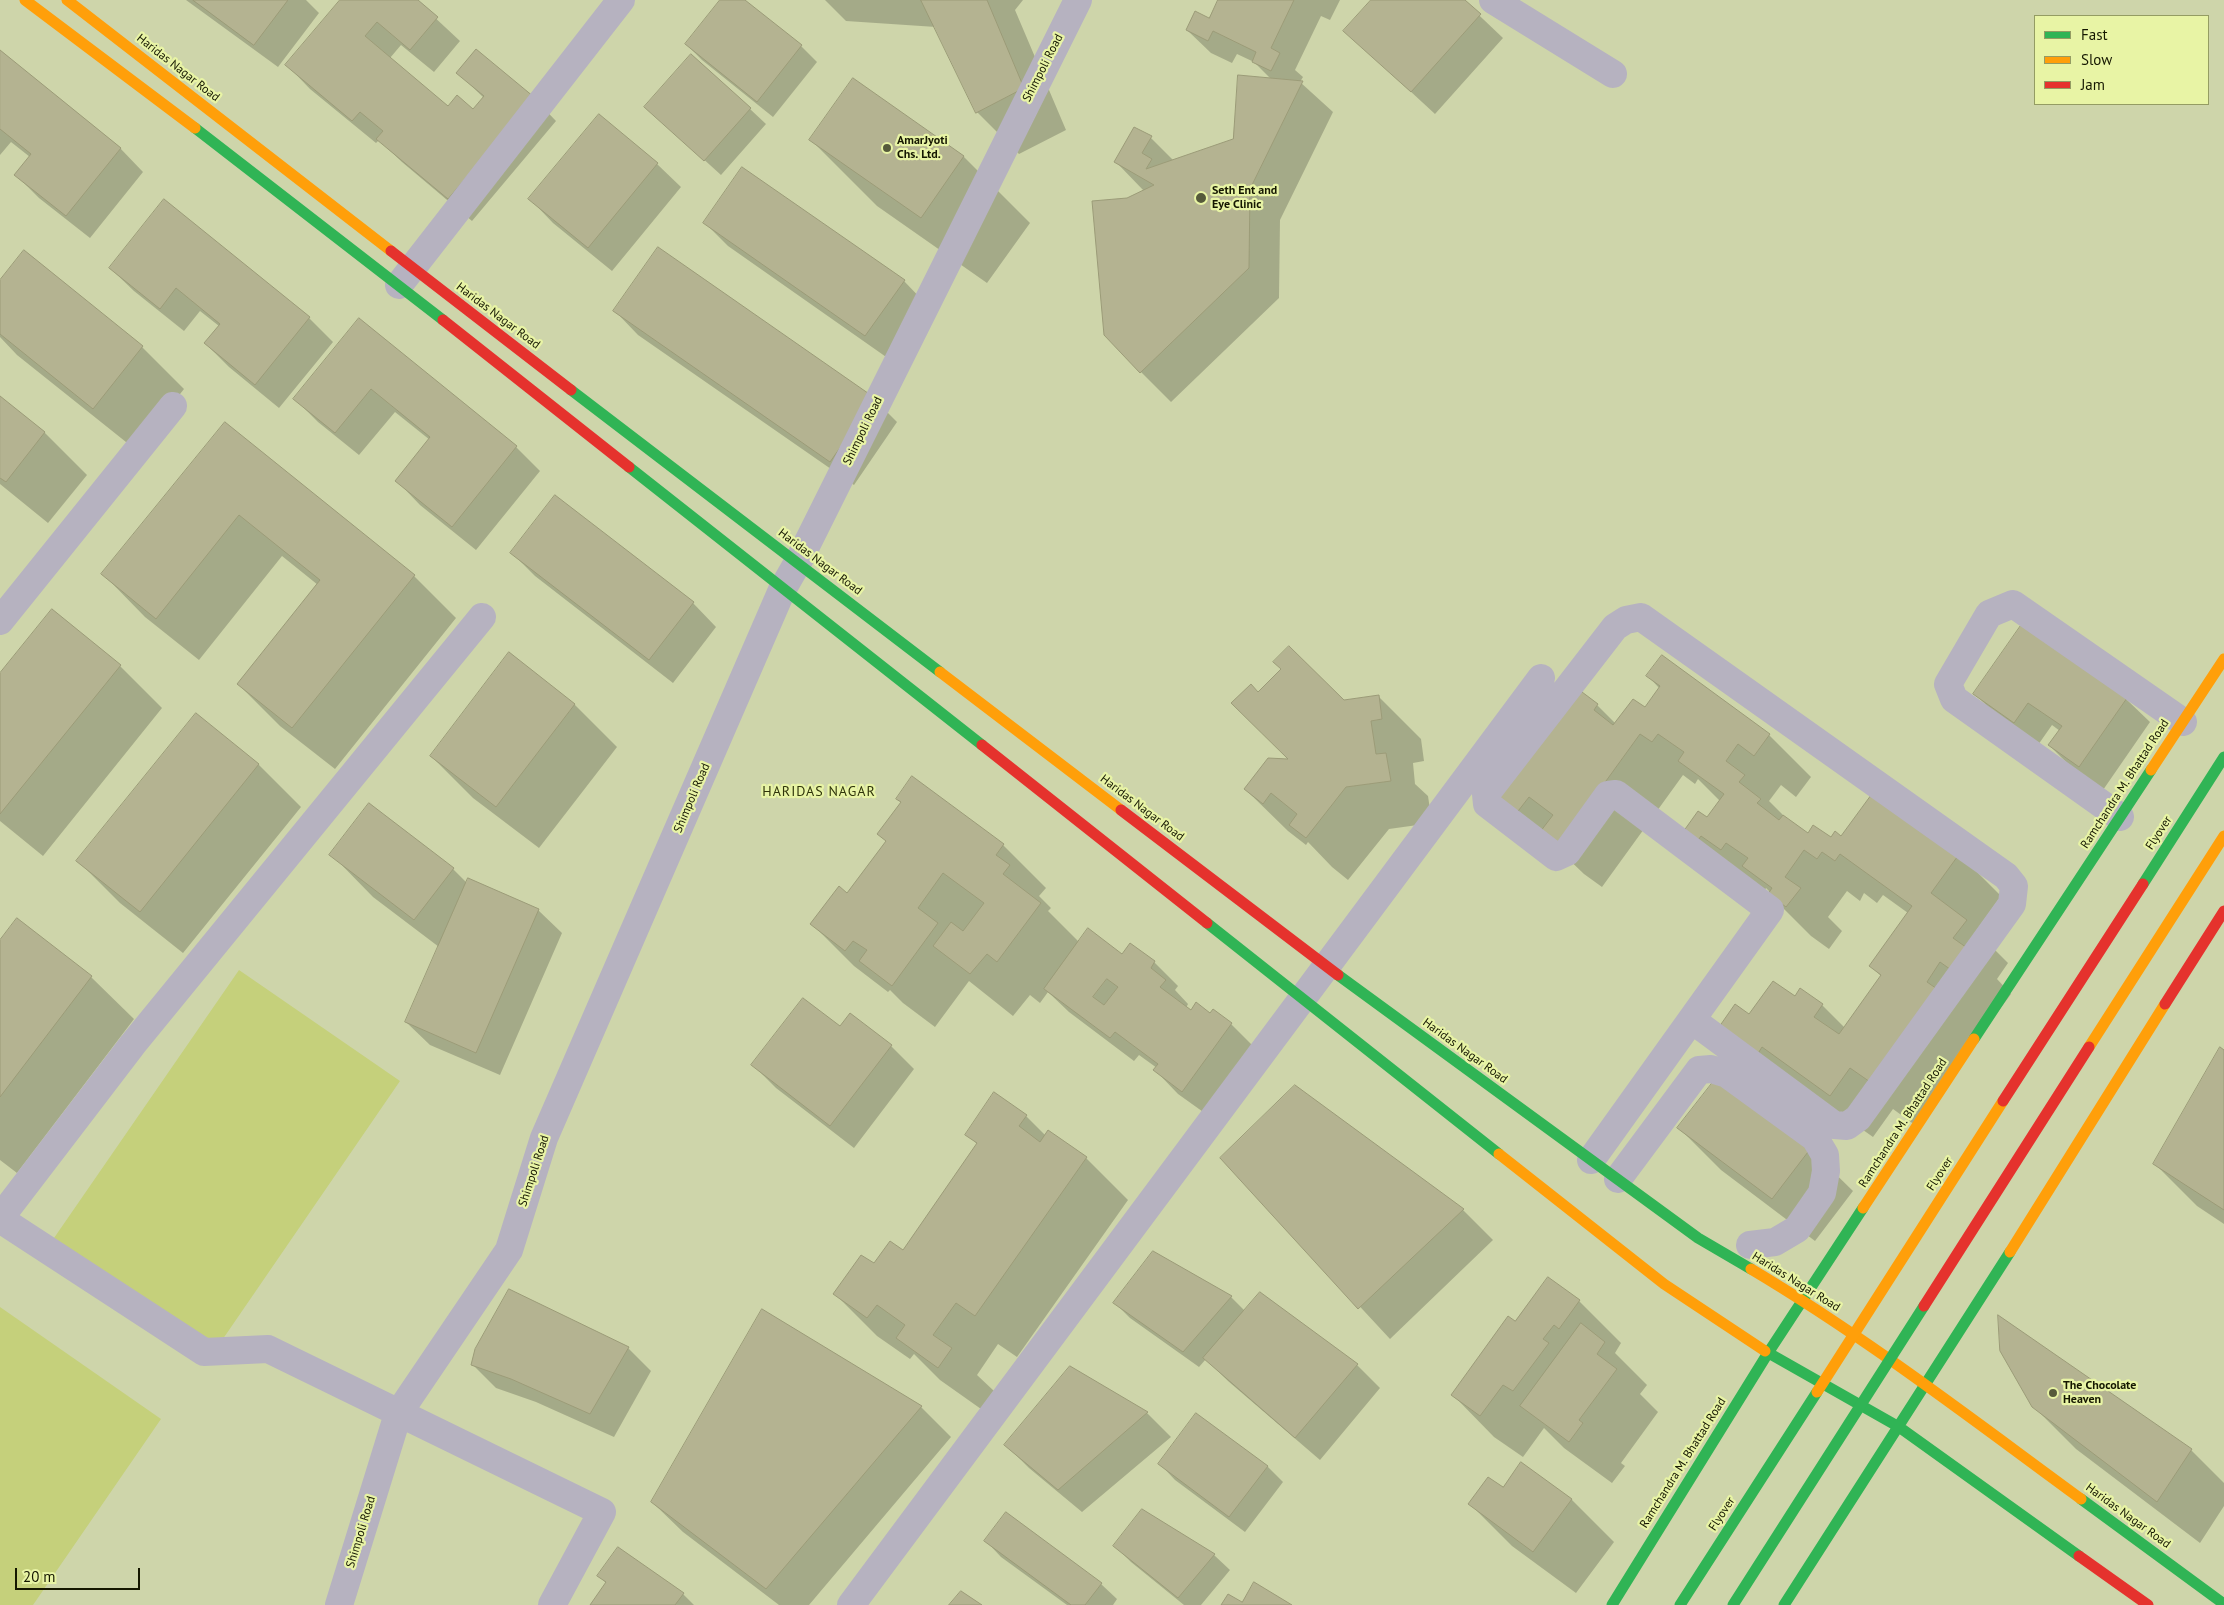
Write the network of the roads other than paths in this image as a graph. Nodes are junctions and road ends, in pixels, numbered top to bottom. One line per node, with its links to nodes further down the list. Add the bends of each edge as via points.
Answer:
1 (25, 0): 7 (street, Haridas Nagar Road)
2 (67, 0): 7 (street, Haridas Nagar Road)
3 (621, 0): 7 (street)
4 (1078, 0): 9 (street, Shimpoli Road)
5 (1493, 0): 6 (street)
6 (1613, 74)
7 (406, 276): 9 (street, Haridas Nagar Road); 10 (street, Haridas Nagar Road)
8 (173, 406): 12 (street)
9 (798, 562): 10 (street, Shimpoli Road); 20 (street, Haridas Nagar Road)
10 (782, 590): 21 (street, Haridas Nagar Road); 30 (street, Shimpoli Road, via 544,1138 509,1250)
11 (482, 617): 25 (street, via 139,1036)
12 (0, 621)
13 (2224, 659): 15 (street, Ramchandra M. Bhattad Road)
14 (1541, 678): 20 (street)
15 (2183, 722): 17 (street, Ramchandra M. Bhattad Road); 17 (street, via 2013,604 1989,614 1948,684 1954,699)
16 (2224, 757): 37 (street, Flyover, bridge)
17 (2120, 817): 27 (street, Ramchandra M. Bhattad Road)
18 (2224, 836): 38 (street, bridge)
19 (2224, 911): 29 (street)
20 (1328, 968): 21 (street); 23 (street, Haridas Nagar Road)
21 (1302, 1000): 28 (street, Haridas Nagar Road, via 1664,1284); 35 (street)
22 (1692, 1020): 22 (street, via 1770,910 1616,794 1608,795 1567,852 1556,857 1487,804 1486,794 1615,627 1626,620 1641,617 2006,876 2014,886 2012,904 1858,1118 1847,1126 1834,1125); 23 (street)
23 (1591, 1160): 24 (street, Haridas Nagar Road)
24 (1618, 1179): 26 (street, via 1699,1070 1711,1069 1727,1074 1815,1138 1825,1155 1822,1193 1797,1229 1775,1242); 27 (street, Haridas Nagar Road, via 1698,1238)
25 (0, 1218): 30 (street, via 204,1352 268,1349)
26 (1750, 1245)
27 (1803, 1300): 28 (street, Ramchandra M. Bhattad Road); 29 (street, Haridas Nagar Road)
28 (1768, 1353): 31 (street, Haridas Nagar Road); 36 (street, Ramchandra M. Bhattad Road)
29 (1926, 1385): 31 (street); 32 (street, Haridas Nagar Road)
30 (398, 1414): 33 (street, Shimpoli Road); 34 (street, via 602,1512)
31 (1899, 1427): 39 (street); 40 (street, Haridas Nagar Road)
32 (2224, 1604)
33 (338, 1605)
34 (552, 1605)
35 (851, 1605)
36 (1612, 1605)
37 (1680, 1605)
38 (1733, 1605)
39 (1784, 1605)
40 (2148, 1605)

